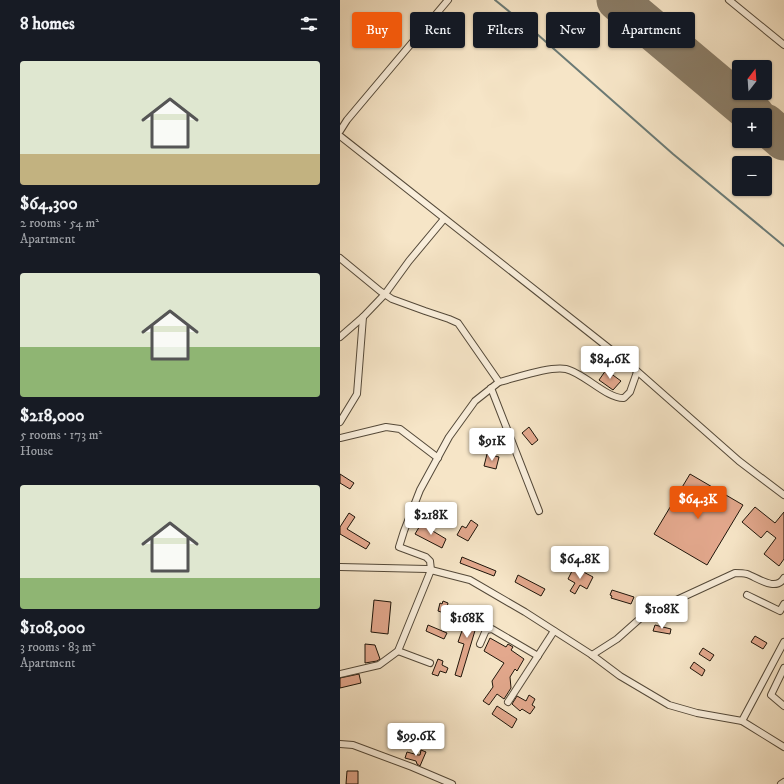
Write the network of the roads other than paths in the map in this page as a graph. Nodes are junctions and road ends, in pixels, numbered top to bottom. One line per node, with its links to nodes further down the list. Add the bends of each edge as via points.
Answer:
1 (448, 0): 4 (street)
2 (729, 0): 3 (street)
3 (784, 45)
4 (340, 131)
5 (340, 136): 6 (street)
6 (444, 219): 8 (street); 11 (street)
7 (340, 258): 8 (street)
8 (385, 294): 9 (street); 12 (street, via 458,323)
9 (363, 317): 10 (street); 14 (street, via 357,394)
10 (340, 336)
11 (637, 372): 12 (street, via 630,392 624,398 616,397 566,369 550,369); 17 (street, via 739,461)
12 (499, 382): 13 (street)
13 (491, 388): 16 (street, via 475,401 449,437); 18 (street)
14 (340, 422)
15 (340, 438): 16 (street, via 386,427 400,429)
16 (438, 458): 20 (street, via 420,490 399,547 426,557 430,561)
17 (784, 495)
18 (539, 511)
19 (340, 567): 20 (street)
20 (431, 570): 24 (street, via 470,580); 27 (street)
21 (784, 578): 28 (street, via 782,582 771,584 745,573 735,573 644,615 617,639)
22 (747, 595): 23 (street, via 780,611)
23 (784, 604)
24 (554, 631): 28 (street); 29 (street)
25 (784, 642): 35 (street)
26 (480, 644): 29 (street, via 486,630 492,629)
27 (398, 651): 30 (street); 32 (street, via 379,665)
28 (592, 655): 35 (street, via 620,676 670,705)
29 (538, 656): 33 (street)
30 (430, 663)
31 (784, 668): 34 (street, via 771,695)
32 (340, 674)
33 (508, 702)
34 (784, 706)
35 (742, 721): 37 (street)
36 (340, 744): 39 (street, via 353,745)
37 (784, 747)
38 (784, 782): 40 (street)
39 (452, 784)
40 (781, 784)

